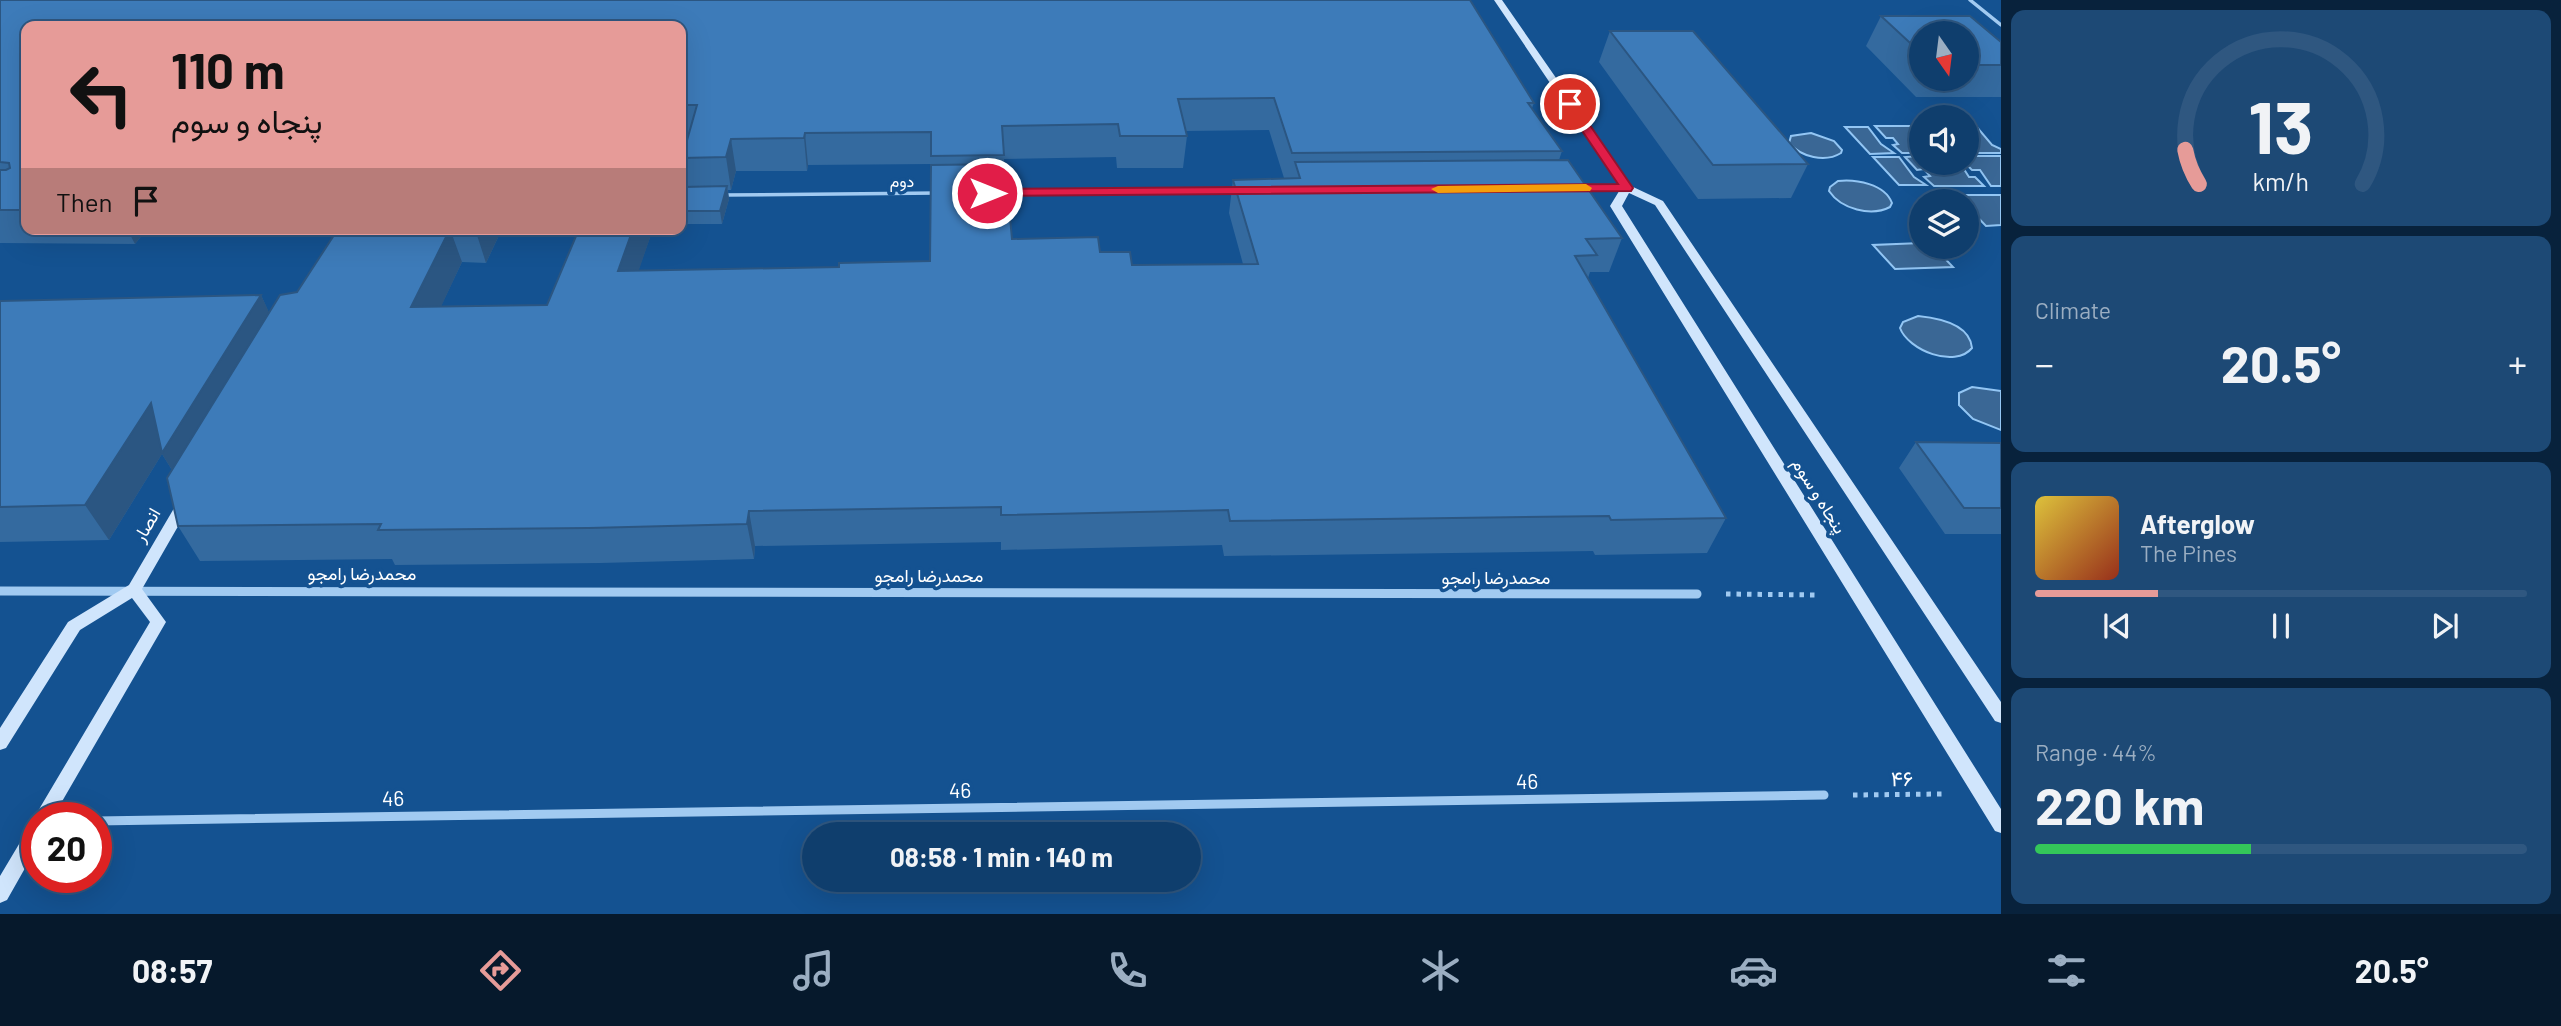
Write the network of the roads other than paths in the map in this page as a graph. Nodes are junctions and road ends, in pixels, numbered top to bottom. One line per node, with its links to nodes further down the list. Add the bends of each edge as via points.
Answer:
1 (1498, 0): 5 (street)
2 (1970, 0): 3 (lane)
3 (2001, 25)
4 (1571, 188): 5 (lane)
5 (1627, 188): 14 (street, پنجاه و سوم, via 1659,203); 19 (street, پنجاه و سوم, via 1616,206)
6 (1251, 191): 7 (lane)
7 (1001, 192)
8 (945, 193): 9 (lane, دوم)
9 (723, 195)
10 (191, 493): 11 (street, انصار)
11 (134, 589): 12 (street, محمدرضا رامجو); 13 (street, محمدرضا رامجو); 15 (street, انصار, via 74,626); 17 (street, via 158,622)
12 (0, 591)
13 (1697, 594)
14 (2001, 716)
15 (0, 743)
16 (1824, 795): 18 (street, 46)
17 (53, 802)
18 (112, 821)
19 (2001, 825)
20 (21, 858): 21 (street)
21 (0, 894)

